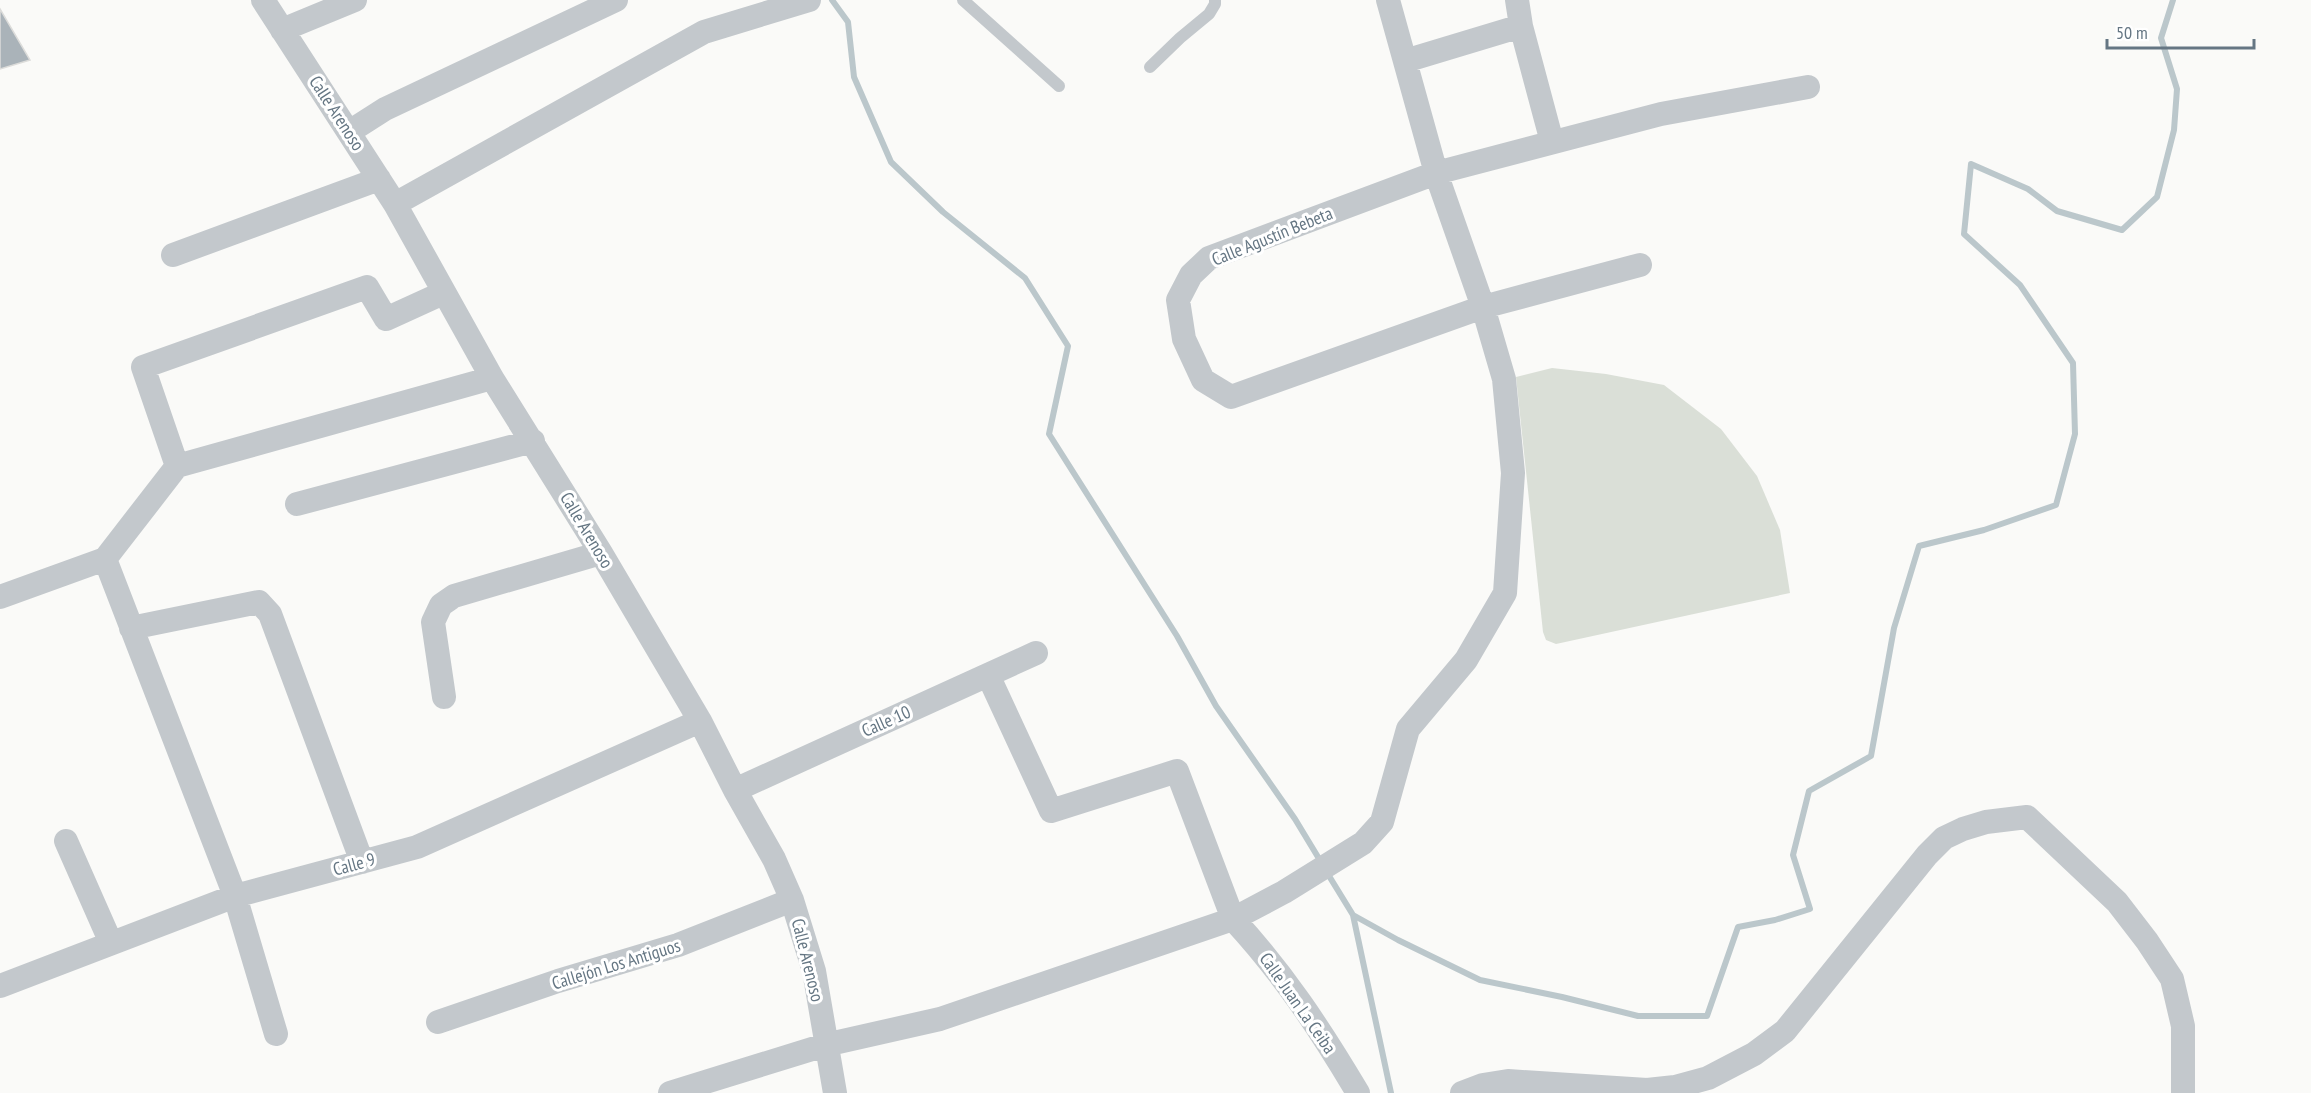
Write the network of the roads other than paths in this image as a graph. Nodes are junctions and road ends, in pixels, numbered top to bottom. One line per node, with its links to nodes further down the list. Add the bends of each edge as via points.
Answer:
1 (263, 0): 10 (street, Calle Arenoso)
2 (355, 0): 10 (street)
3 (616, 0): 15 (street, via 385,109)
4 (808, 0): 19 (street, via 704,32)
5 (963, 0): 13 (lane)
6 (1215, 0): 12 (lane, via 1209,14)
7 (1388, 0): 11 (street)
8 (1517, 0): 9 (street)
9 (1521, 26): 11 (street); 16 (street)
10 (282, 30): 15 (street, Calle Arenoso)
11 (1405, 61): 17 (street)
12 (1150, 67)
13 (1059, 86)
14 (1808, 87): 16 (street, Calle Agustín Bebeta, via 1661,114)
15 (349, 132): 18 (street, Calle Arenoso)
16 (1552, 142): 17 (street, Calle Agustín Bebeta)
17 (1436, 172): 23 (street); 23 (street, Calle Agustín Bebeta, via 1209,258 1191,275 1178,300 1184,339 1203,380 1231,397)
18 (379, 179): 19 (street, Calle Arenoso); 20 (street)
19 (395, 204): 22 (street, Calle Arenoso)
20 (173, 255)
21 (1640, 265): 23 (street, Calle Agustín Bebeta)
22 (443, 293): 24 (street, Calle Arenoso); 26 (street, via 386,319 367,287 144,368)
23 (1483, 308): 41 (street, via 1504,380 1513,474 1505,593 1466,660 1408,729 1382,822 1363,843)
24 (492, 378): 25 (street, Calle Arenoso); 26 (street)
25 (533, 441): 27 (street); 28 (street, Calle Arenoso)
26 (177, 466): 29 (street)
27 (297, 504)
28 (601, 553): 34 (street, via 454,596 441,605 433,622); 35 (street, Calle Arenoso)
29 (105, 559): 30 (street); 31 (street)
30 (0, 597)
31 (132, 628): 38 (street, via 259,602 270,614); 39 (street)
32 (1036, 653): 33 (street, Calle 10)
33 (988, 675): 36 (street, Calle 10); 41 (street, via 1051,811 1178,771)
34 (444, 697)
35 (700, 721): 36 (street, Calle Arenoso); 38 (street, Calle 9, via 417,847)
36 (735, 790): 40 (street, Calle Arenoso)
37 (66, 841): 42 (street)
38 (362, 862): 39 (street, Calle 9)
39 (235, 896): 42 (street, Calle 9); 45 (street)
40 (792, 900): 44 (street, Callejón Los Antiguos, via 678,945); 46 (street, Calle Arenoso, via 814,971)
41 (1233, 919): 46 (street, via 940,1019); 49 (street, Calle Juan La Ceiba, via 1297,995)
42 (111, 943): 43 (street, Calle 9)
43 (0, 986)
44 (438, 1022)
45 (276, 1034)
46 (825, 1045): 47 (street); 48 (street, Calle Arenoso)
47 (670, 1093)
48 (835, 1093)
49 (1358, 1093)
50 (1462, 1093): 51 (street, via 1483,1084 1509,1082 1647,1090 1708,1078 1754,1054 1785,1031 1944,838 1986,822 2027,817 2117,903 2172,979 2183,1026)
51 (2183, 1093)

